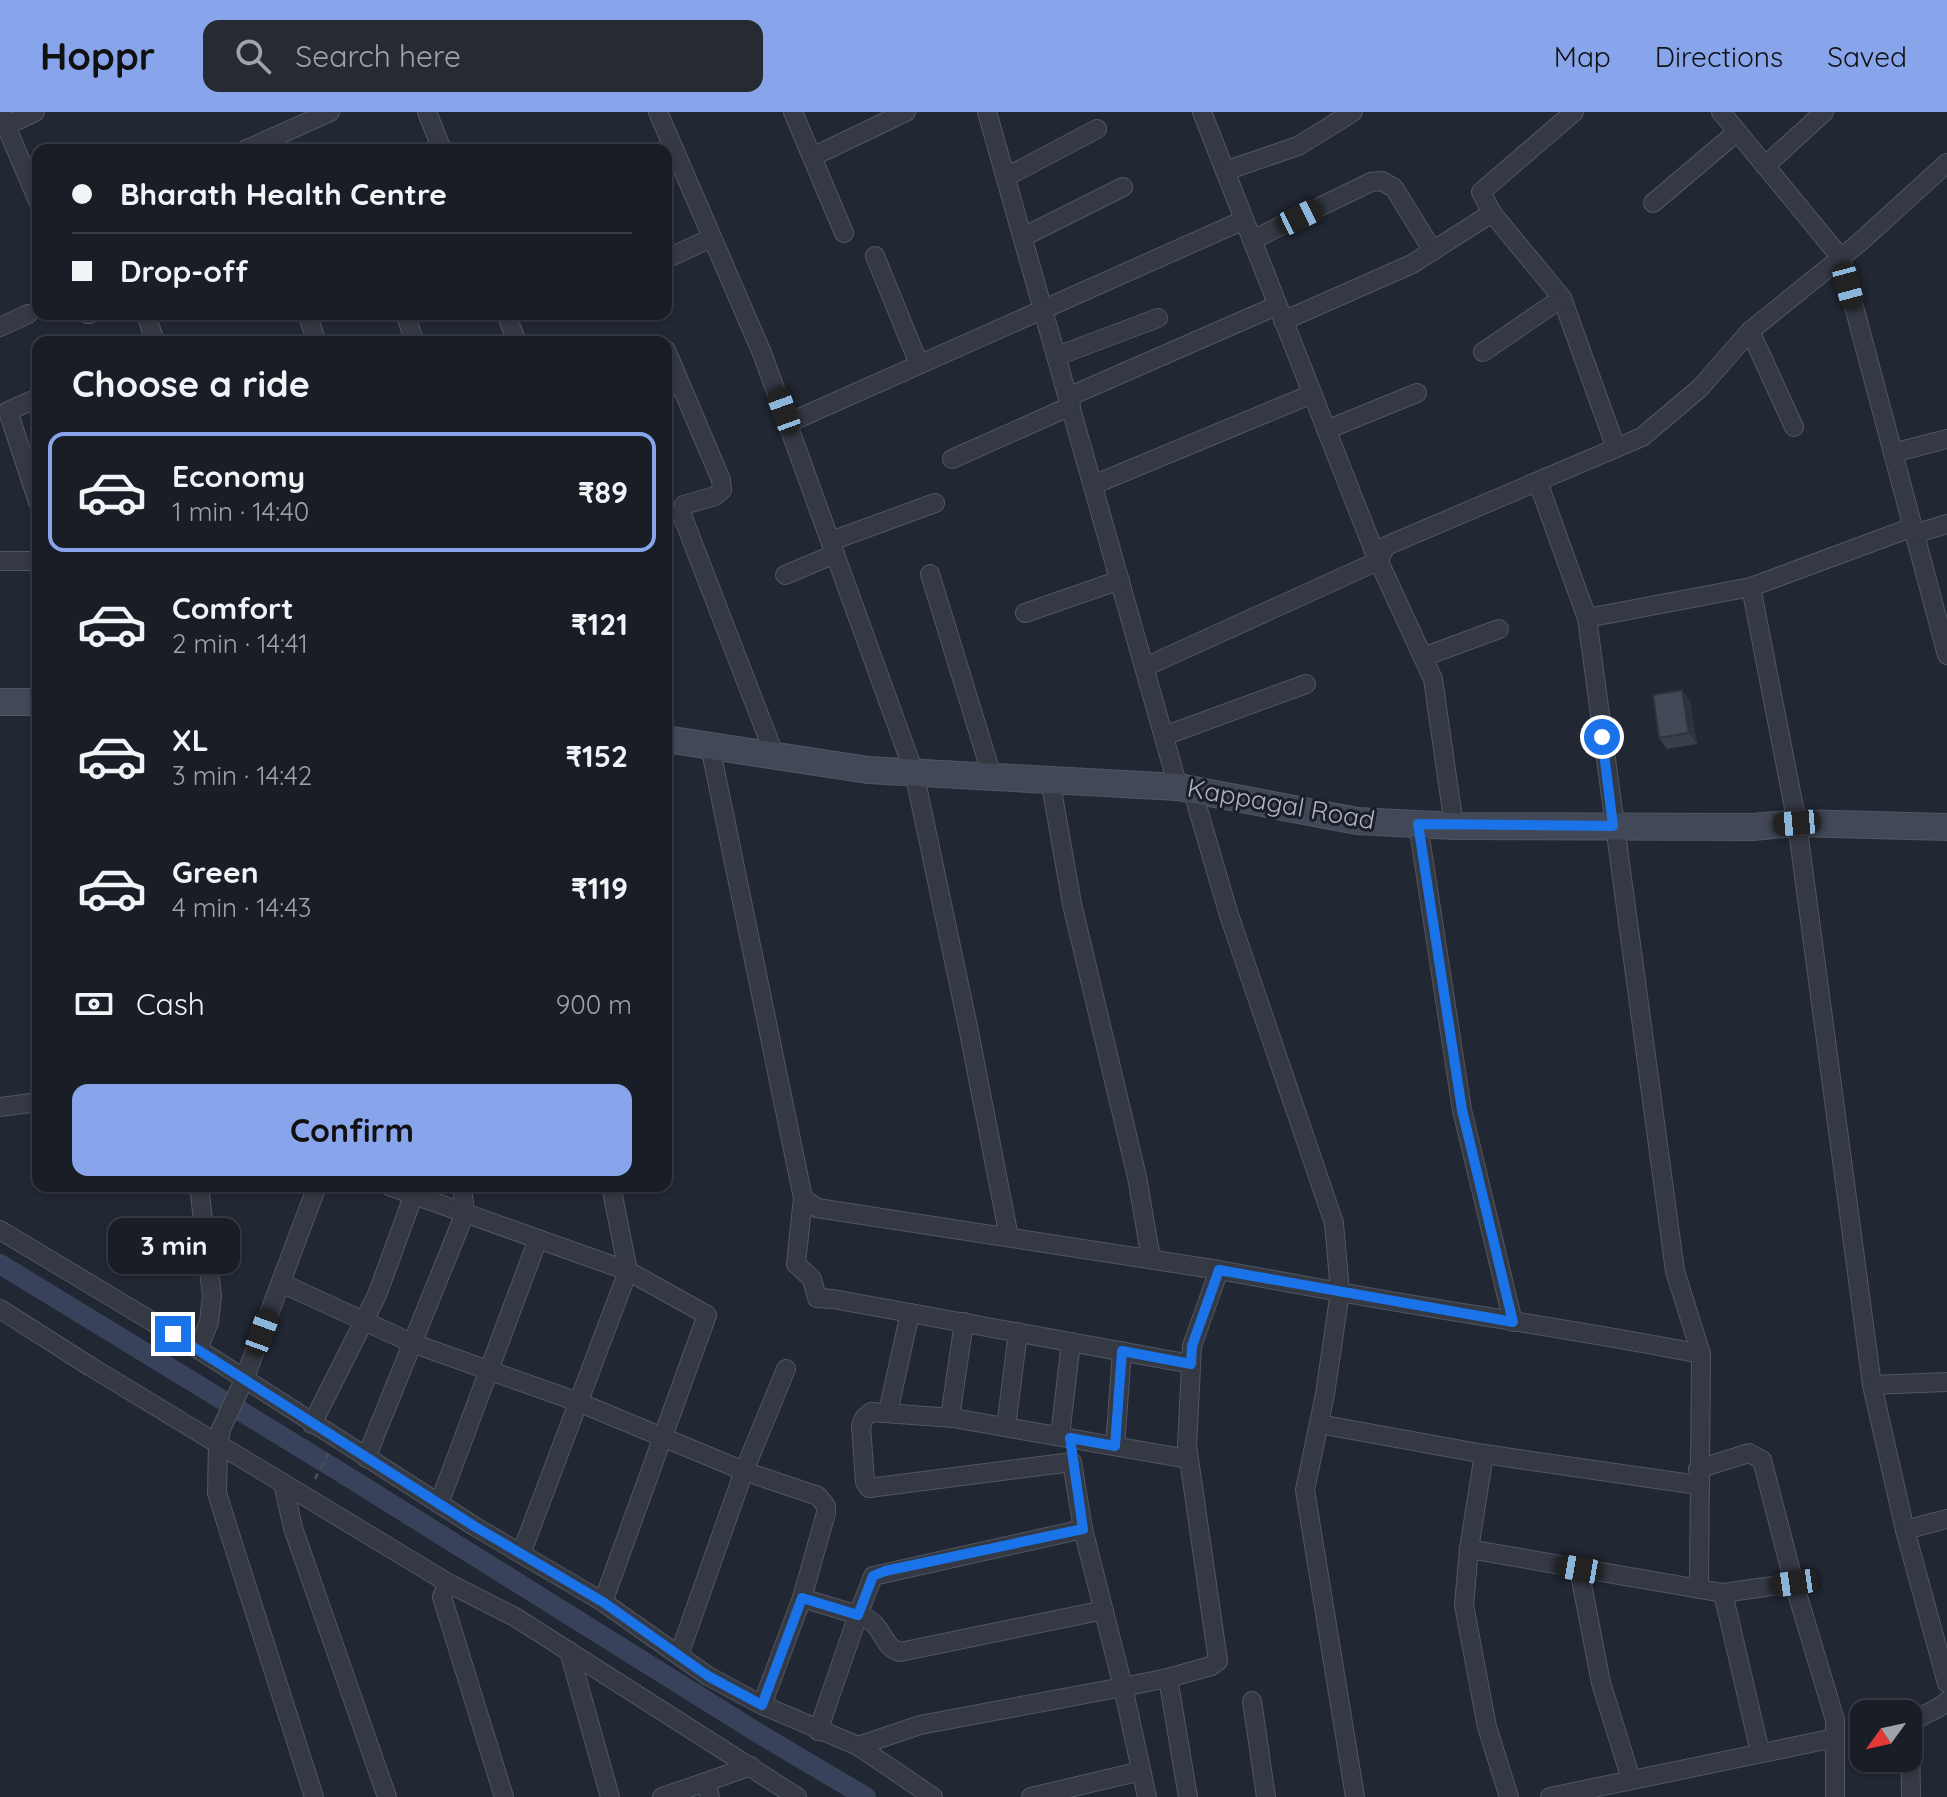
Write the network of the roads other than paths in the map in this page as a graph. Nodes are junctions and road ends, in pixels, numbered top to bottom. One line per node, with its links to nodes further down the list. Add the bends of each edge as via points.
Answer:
1 (35, 112): 13 (street)
2 (330, 112): 16 (street)
3 (427, 112): 17 (street)
4 (658, 112): 18 (street)
5 (793, 112): 20 (street)
6 (906, 112): 20 (street)
7 (987, 112): 24 (street)
8 (1202, 112): 23 (street)
9 (1353, 112): 23 (street, via 1298,146)
10 (1574, 112): 28 (street, via 1481,192)
11 (1721, 112): 15 (street)
12 (1824, 112): 22 (street)
13 (3, 119): 25 (street)
14 (1097, 129): 24 (street)
15 (1737, 132): 22 (street); 27 (street)
16 (258, 144)
17 (440, 144)
18 (671, 144)
19 (672, 145): 32 (street)
20 (812, 157): 30 (street)
21 (1947, 163): 37 (street)
22 (1765, 166): 37 (street)
23 (1225, 171): 29 (street)
24 (1006, 177): 31 (street)
25 (32, 187)
26 (1123, 187): 31 (street)
27 (1653, 203)
28 (1492, 213): 34 (street); 38 (street)
29 (1244, 220): 33 (street); 39 (street)
30 (844, 233)
31 (1023, 237): 39 (street)
32 (711, 238): 35 (street); 54 (street)
33 (1252, 240): 34 (street, via 1382,181 1394,188); 40 (street)
34 (1433, 251): 40 (street, via 1412,264)
35 (672, 256)
36 (875, 256): 48 (street)
37 (1841, 258): 44 (street); 59 (street)
38 (1562, 298): 45 (street); 58 (street)
39 (1043, 308): 46 (street); 48 (street)
40 (1280, 313): 50 (street); 52 (street)
41 (28, 314): 43 (street)
42 (1158, 318): 46 (street)
43 (0, 327)
44 (1750, 331): 55 (street); 58 (street, via 1700,388 1642,437)
45 (1483, 352)
46 (1057, 356): 52 (street)
47 (672, 364): 87 (street, via 722,490 684,505 682,515)
48 (919, 364): 54 (street)
49 (1417, 393): 56 (street)
50 (1312, 394): 56 (street); 62 (street)
51 (32, 401): 53 (street)
52 (1069, 401): 60 (street); 62 (street)
53 (4, 413): 63 (street)
54 (788, 423): 67 (street)
55 (1794, 427)
56 (1326, 430): 70 (street)
57 (1947, 439): 59 (street)
58 (1616, 448): 61 (street)
59 (1893, 453): 66 (street)
60 (952, 459)
61 (1538, 482): 70 (street, via 1386,546); 76 (street)
62 (1093, 485): 73 (street)
63 (32, 486)
64 (935, 503): 67 (street)
65 (1947, 524): 66 (street)
66 (1914, 530): 74 (street); 78 (street)
67 (833, 548): 72 (street); 88 (street)
68 (0, 561): 69 (street)
69 (32, 561)
70 (1378, 561): 79 (street); 80 (street)
71 (930, 574): 89 (street)
72 (785, 575)
73 (1120, 580): 75 (street); 80 (street)
74 (1751, 587): 76 (street); 92 (street)
75 (1025, 613)
76 (1587, 618): 95 (street)
77 (1499, 629): 79 (street)
78 (1947, 655)
79 (1423, 657): 94 (street, via 1433,679)
80 (1145, 667): 84 (street)
81 (1306, 684): 84 (street)
82 (0, 702): 83 (main road)
83 (32, 702)
84 (1164, 736): 91 (street)
85 (672, 740): 86 (main road, Kappagal Road)
86 (710, 746): 87 (main road, Kappagal Road); 105 (street)
87 (775, 756): 88 (main road, Kappagal Road)
88 (914, 772): 89 (main road, Kappagal Road); 108 (street)
89 (992, 776): 90 (main road, Kappagal Road)
90 (1050, 779): 91 (main road, Kappagal Road); 110 (street, via 1072,904 1137,1177)
91 (1185, 788): 93 (main road, Kappagal Road, via 1357,821); 114 (street, via 1334,1223)
92 (1797, 823): 95 (main road, Kappagal Road); 96 (main road, Kappagal Road); 131 (street)
93 (1418, 824): 94 (main road, Kappagal Road); 119 (street, via 1462,1110)
94 (1454, 826): 95 (main road, Kappagal Road)
95 (1613, 826): 125 (street, via 1675,1271)
96 (1947, 827)
97 (32, 1103): 98 (street)
98 (0, 1107)
99 (200, 1192): 123 (street, via 212,1296)
100 (315, 1192): 113 (street)
101 (408, 1192): 104 (street)
102 (463, 1192): 106 (street)
103 (612, 1192): 112 (street)
104 (414, 1194): 106 (street); 117 (street)
105 (803, 1198): 108 (street, via 817,1208); 116 (street, via 796,1264 812,1279 817,1298)
106 (465, 1213): 109 (street); 122 (street)
107 (0, 1230): 123 (street)
108 (1009, 1237): 110 (street)
109 (538, 1239): 112 (street); 128 (street)
110 (1151, 1259): 111 (street)
111 (1219, 1270): 114 (street); 126 (street, via 1192,1346)
112 (628, 1271): 132 (street); 139 (street, via 707,1315)
113 (281, 1283): 117 (street); 130 (street)
114 (1340, 1292): 119 (street); 136 (street)
115 (0, 1309): 138 (street)
116 (910, 1313): 118 (street); 133 (street)
117 (364, 1322): 122 (street); 135 (street)
118 (964, 1322): 120 (street); 134 (street)
119 (1513, 1322): 125 (street)
120 (1018, 1332): 121 (street); 137 (street)
121 (1071, 1342): 124 (street); 140 (street)
122 (412, 1343): 128 (street); 143 (street)
123 (198, 1349): 130 (street)
124 (1122, 1351): 126 (street); 141 (street)
125 (1701, 1354): 147 (street)
126 (1191, 1364): 144 (street)
127 (786, 1369): 146 (street)
128 (489, 1370): 132 (street); 149 (street)
129 (1947, 1382): 131 (street)
130 (242, 1385): 135 (street); 138 (street)
131 (1872, 1385): 152 (street)
132 (578, 1402): 139 (street); 154 (street)
133 (888, 1412): 134 (street); 145 (street, via 871,1412 861,1426 869,1488)
134 (950, 1417): 137 (street)
135 (312, 1424): 143 (street)
136 (1319, 1424): 142 (street); 192 (street, via 1305,1490)
137 (1006, 1427): 140 (street)
138 (219, 1437): 148 (street); 181 (street, via 217,1493)
139 (663, 1437): 146 (street); 161 (street)
140 (1065, 1437): 141 (street); 145 (street)
141 (1115, 1446): 144 (street)
142 (1484, 1454): 147 (street); 153 (street)
143 (366, 1458): 149 (street)
144 (1188, 1459): 167 (street, via 1218,1661)
145 (1072, 1462): 151 (street)
146 (744, 1471): 160 (street, via 818,1496 826,1506); 165 (street)
147 (1698, 1477): 157 (street, via 1749,1453 1762,1460); 158 (street)
148 (283, 1483): 156 (street); 182 (street, via 293,1528)
149 (439, 1504): 154 (street)
150 (1947, 1519): 152 (street)
151 (1083, 1529): 162 (street); 163 (street, via 885,1571 873,1576)
152 (1905, 1530): 166 (street)
153 (1469, 1549): 155 (street); 193 (street, via 1464,1605 1487,1727)
154 (521, 1554): 161 (street)
155 (1579, 1569): 158 (street); 179 (street, via 1601,1683)
156 (448, 1583): 164 (street); 183 (street, via 442,1597)
157 (1794, 1583): 159 (street); 174 (street, via 1835,1720)
158 (1699, 1589): 159 (street)
159 (1723, 1593): 176 (street)
160 (802, 1598): 163 (street); 172 (street)
161 (603, 1602): 165 (street)
162 (1104, 1610): 163 (street, via 900,1652 889,1647 875,1623); 169 (street)
163 (858, 1615): 173 (street)
164 (569, 1651): 177 (street); 184 (street)
165 (679, 1655): 172 (street)
166 (1944, 1656): 168 (street)
167 (1168, 1678): 169 (street); 190 (street)
168 (1947, 1683)
169 (1123, 1687): 175 (street, via 920,1725); 178 (street)
170 (1252, 1701): 191 (street)
171 (1947, 1701): 196 (street, via 1910,1726)
172 (762, 1705): 173 (street)
173 (818, 1731): 175 (street)
174 (1835, 1738): 176 (street); 195 (street)
175 (858, 1746): 187 (street)
176 (1760, 1752): 179 (street)
177 (751, 1766): 180 (street); 186 (street)
178 (1141, 1771): 188 (street); 189 (street)
179 (1631, 1779): 194 (street)
180 (708, 1790): 185 (street)
181 (314, 1797)
182 (387, 1797)
183 (504, 1797)
184 (610, 1797)
185 (662, 1797)
186 (797, 1797)
187 (933, 1797)
188 (1031, 1797)
189 (1147, 1797)
190 (1188, 1797)
191 (1266, 1797)
192 (1355, 1797)
193 (1509, 1797)
194 (1550, 1797)
195 (1835, 1797)
196 (1911, 1797)

